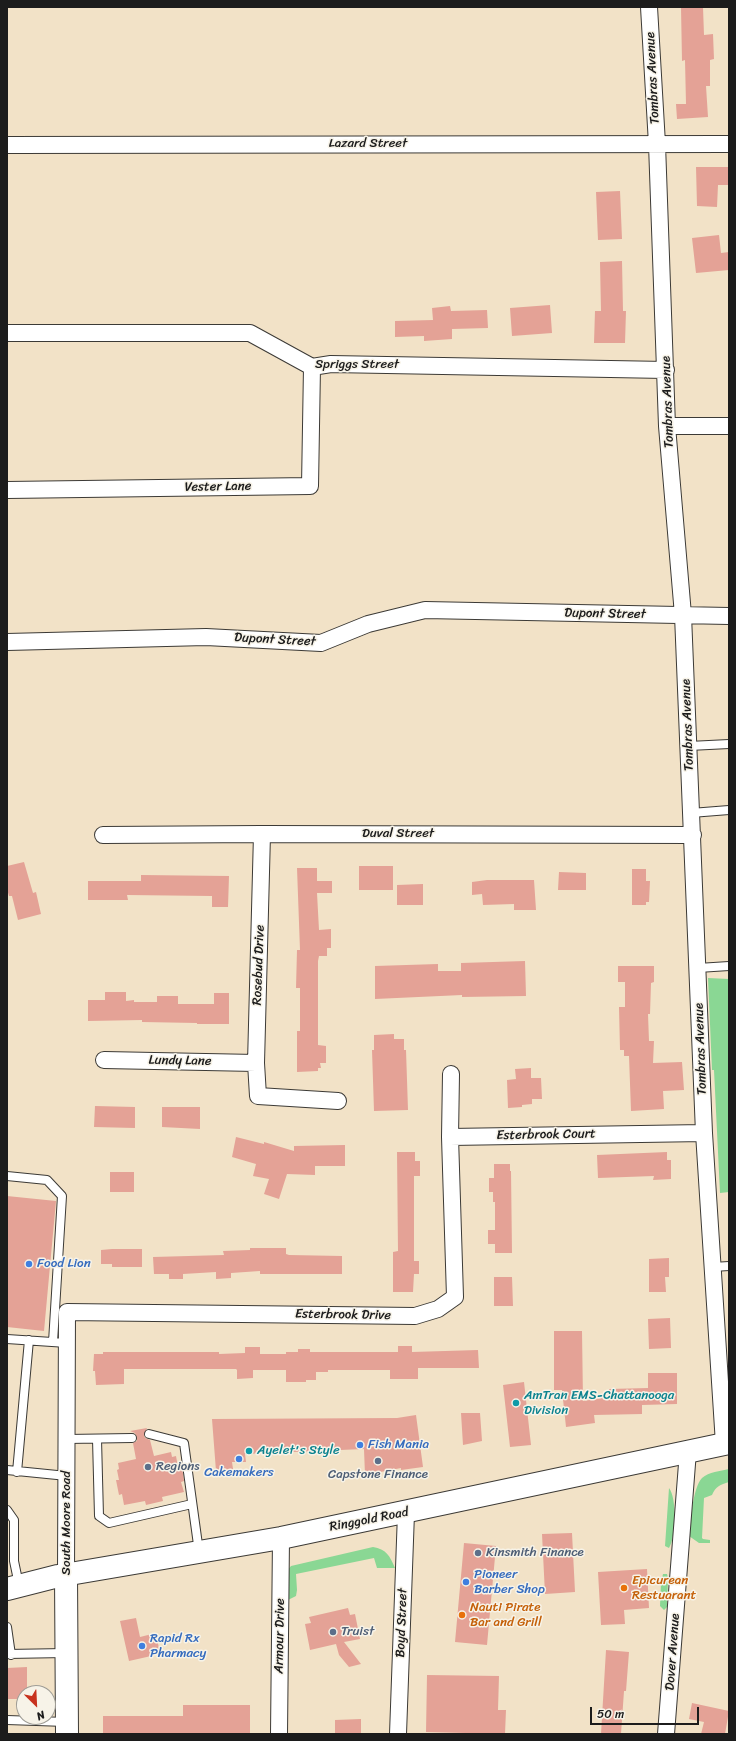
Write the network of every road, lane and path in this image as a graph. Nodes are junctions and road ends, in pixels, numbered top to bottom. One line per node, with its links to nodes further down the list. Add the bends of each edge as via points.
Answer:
1 (649, 7): 2 (street, Tombras Avenue)
2 (657, 144): 3 (street, Lazard Street); 4 (street, Lazard Street); 7 (street, Tombras Avenue)
3 (729, 144)
4 (7, 145)
5 (7, 333): 6 (street, Spriggs Street, via 250,333)
6 (312, 367): 7 (street, Spriggs Street, via 331,364); 10 (street, Vester Lane, via 310,486)
7 (666, 370): 8 (street, Tombras Avenue)
8 (667, 426): 9 (street); 11 (street, Tombras Avenue)
9 (729, 426)
10 (7, 490)
11 (683, 615): 12 (street, Dupont Street); 13 (street, Dupont Street, via 425,610 368,624 321,643 206,637); 15 (street, Tombras Avenue)
12 (729, 616)
13 (7, 642)
14 (729, 744): 15 (lane)
15 (689, 746): 17 (street, Tombras Avenue)
16 (729, 810): 17 (lane)
17 (691, 813): 19 (street, Tombras Avenue)
18 (262, 834): 19 (street, Duval Street); 20 (street, Duval Street); 24 (street, Rosebud Drive)
19 (693, 835): 22 (street, Tombras Avenue)
20 (103, 836)
21 (729, 966): 22 (lane)
22 (698, 968): 27 (street, Tombras Avenue)
23 (104, 1060): 24 (street, Lundy Lane)
24 (256, 1063): 26 (street, Rosebud Drive, via 258,1096)
25 (451, 1074): 28 (street)
26 (338, 1101)
27 (704, 1132): 28 (street, Esterbrook Court); 31 (street, Tombras Avenue)
28 (450, 1137): 32 (street, Esterbrook Drive, via 455,1297 438,1309 415,1316)
29 (7, 1176): 35 (lane, via 47,1180 62,1196)
30 (729, 1266): 31 (lane)
31 (713, 1268): 40 (street, Tombras Avenue)
32 (67, 1312): 35 (street, South Moore Road)
33 (7, 1339): 34 (lane)
34 (29, 1340): 35 (lane); 43 (lane)
35 (60, 1343): 39 (street, South Moore Road)
36 (149, 1434): 45 (lane, via 184,1444)
37 (97, 1438): 38 (lane); 39 (lane); 45 (lane, via 99,1516 109,1523)
38 (132, 1438)
39 (67, 1439): 44 (street, South Moore Road)
40 (727, 1443): 41 (main road, Ringgold Road)
41 (688, 1451): 47 (main road, Ringgold Road); 59 (street, Dover Avenue)
42 (7, 1470): 43 (lane)
43 (17, 1472): 44 (lane)
44 (67, 1476): 50 (street, South Moore Road)
45 (192, 1504): 49 (lane)
46 (7, 1510): 51 (lane, via 14,1520)
47 (406, 1513): 48 (main road, Ringgold Road); 58 (street, Boyd Street)
48 (281, 1538): 49 (main road, Ringgold Road); 57 (street, Armour Drive)
49 (199, 1552): 50 (main road, Ringgold Road)
50 (66, 1575): 51 (main road, Ringgold Road); 53 (main road, South Moore Road)
51 (13, 1587)
52 (7, 1627): 54 (lane)
53 (67, 1653): 54 (lane); 56 (main road, South Moore Road)
54 (9, 1654)
55 (7, 1720): 56 (lane, via 34,1721)
56 (67, 1728)
57 (279, 1734)
58 (398, 1734)
59 (666, 1734)

